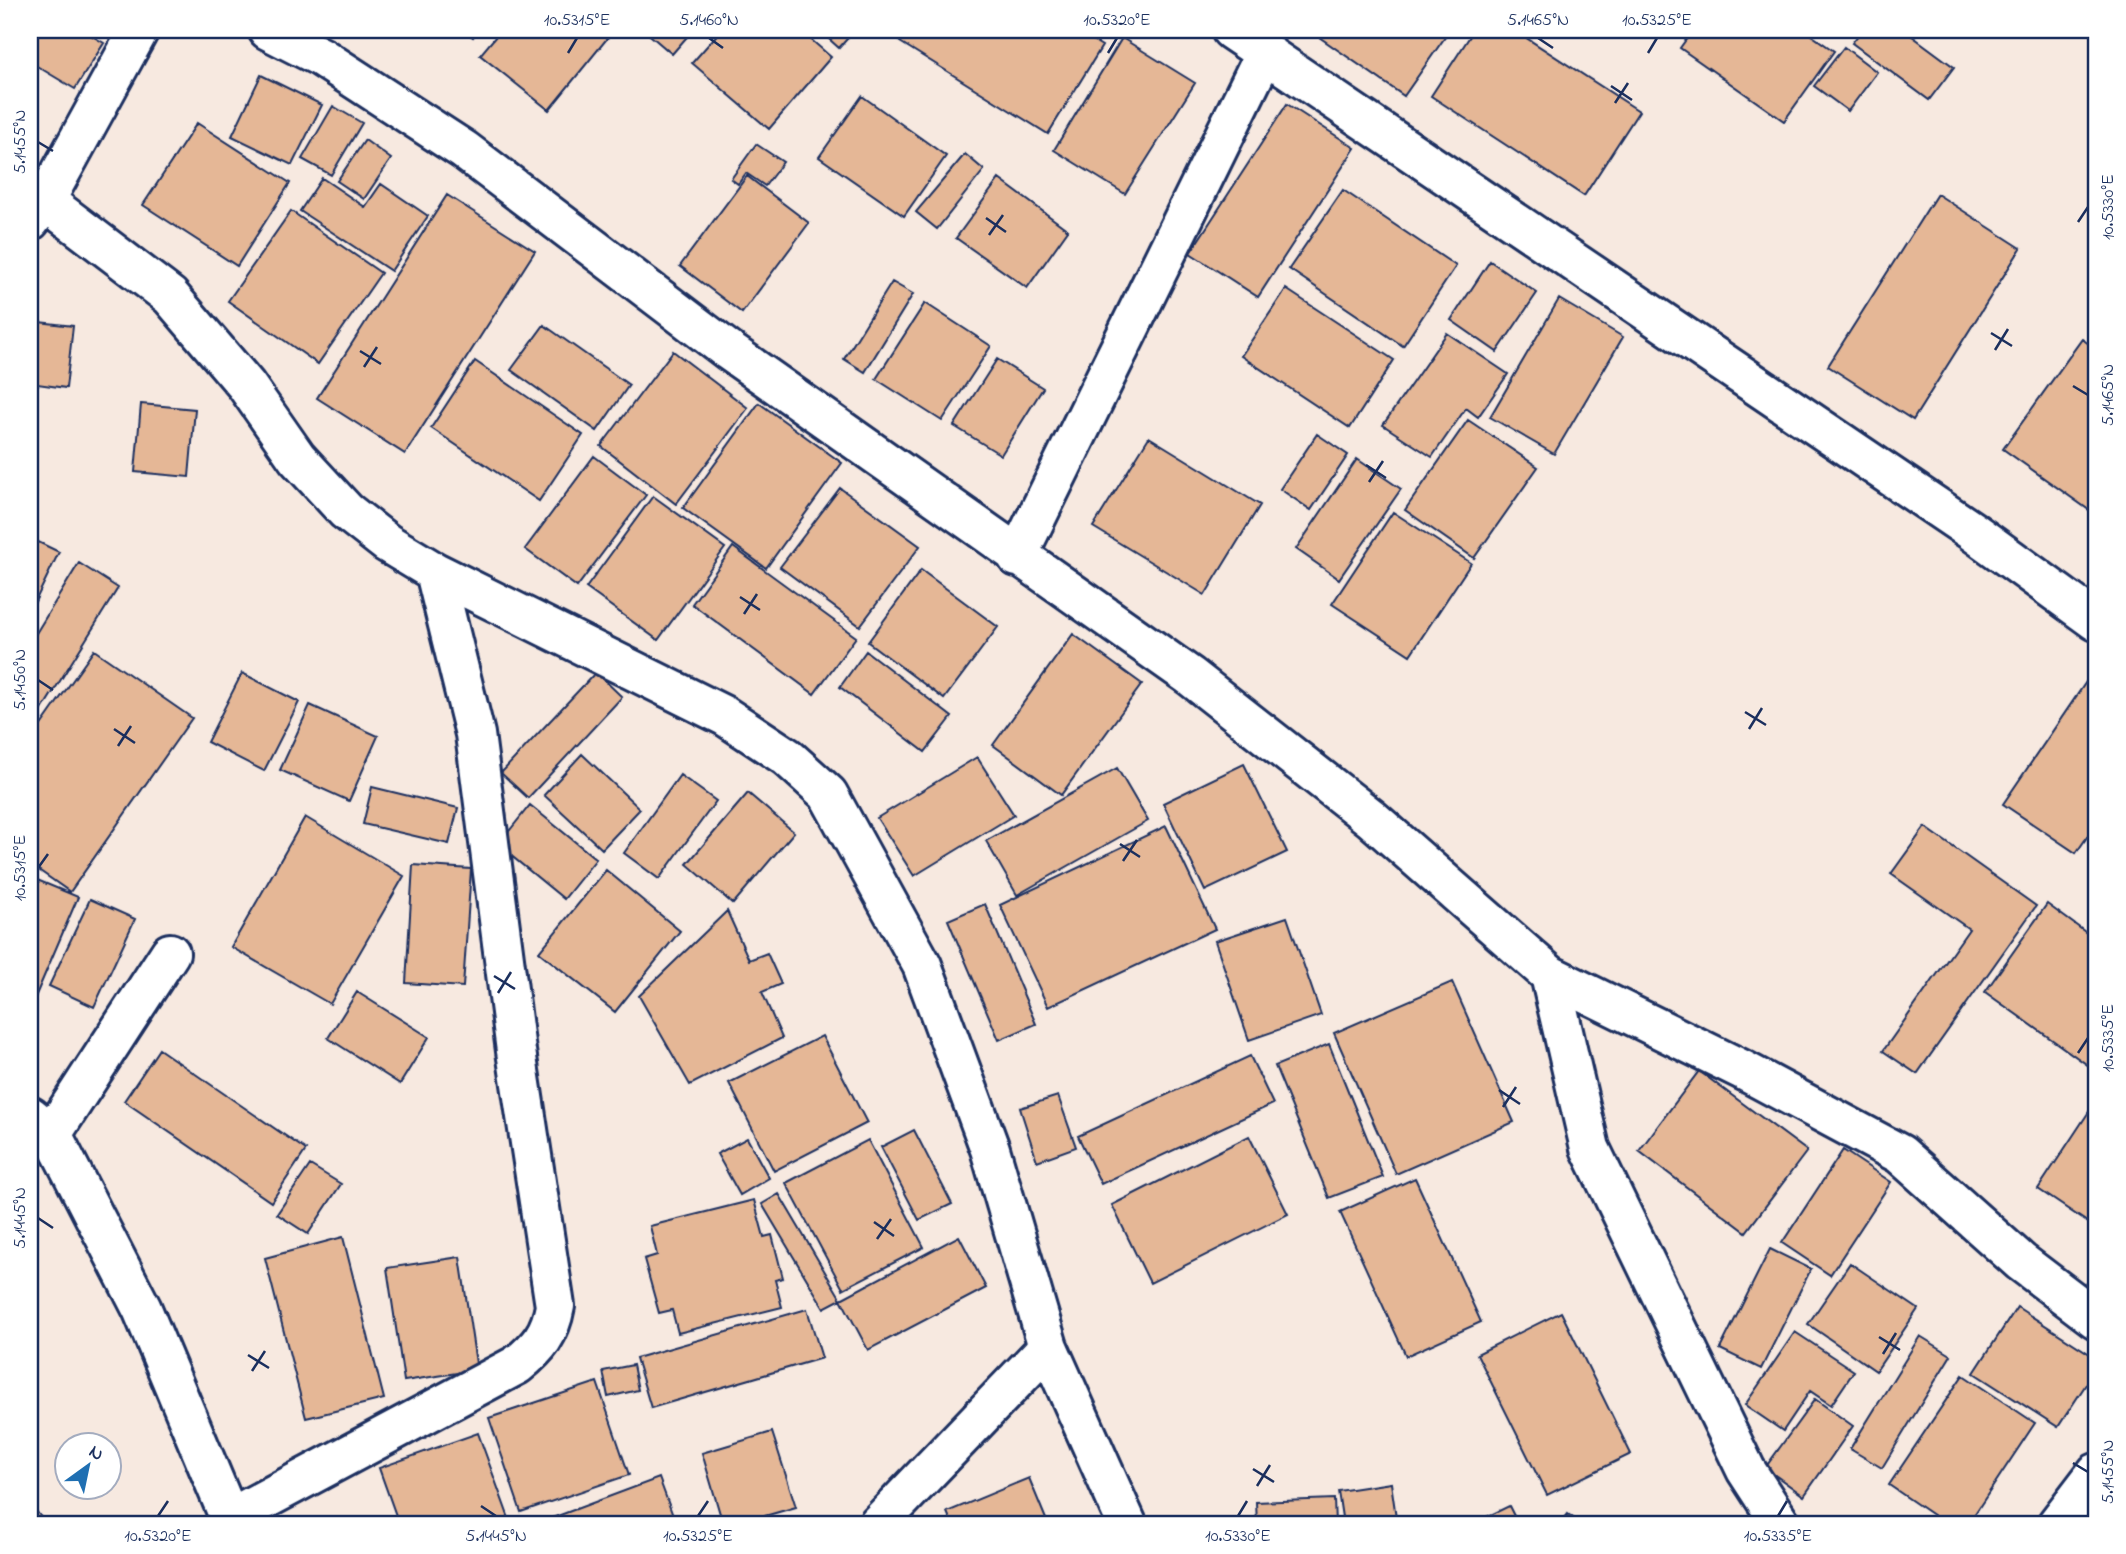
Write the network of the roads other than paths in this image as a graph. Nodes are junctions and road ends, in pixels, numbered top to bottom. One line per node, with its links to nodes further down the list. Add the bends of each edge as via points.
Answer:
1 (139, 30): 5 (street)
2 (268, 30): 6 (street, via 321,57 464,150 729,351)
3 (1231, 30): 4 (street)
4 (1266, 51): 6 (street); 8 (street, via 1972,531)
5 (38, 211): 7 (street, via 170,296 246,385 297,458 346,511)
6 (1017, 556): 10 (street, via 1190,676 1350,801)
7 (435, 572): 13 (street, via 725,716 787,757 828,794 922,965 990,1149); 15 (street, via 475,734 555,1306 551,1328 517,1365)
8 (2096, 621)
9 (170, 953): 11 (street)
10 (1550, 975): 12 (street, via 1900,1154 2021,1262); 18 (street, via 1590,1148 1746,1470)
11 (41, 1125): 15 (street, via 142,1309)
12 (2096, 1319)
13 (1048, 1347): 16 (street); 17 (street)
14 (2096, 1473): 19 (street)
15 (231, 1521)
16 (878, 1524)
17 (1126, 1524)
18 (1781, 1524)
19 (2057, 1524)

